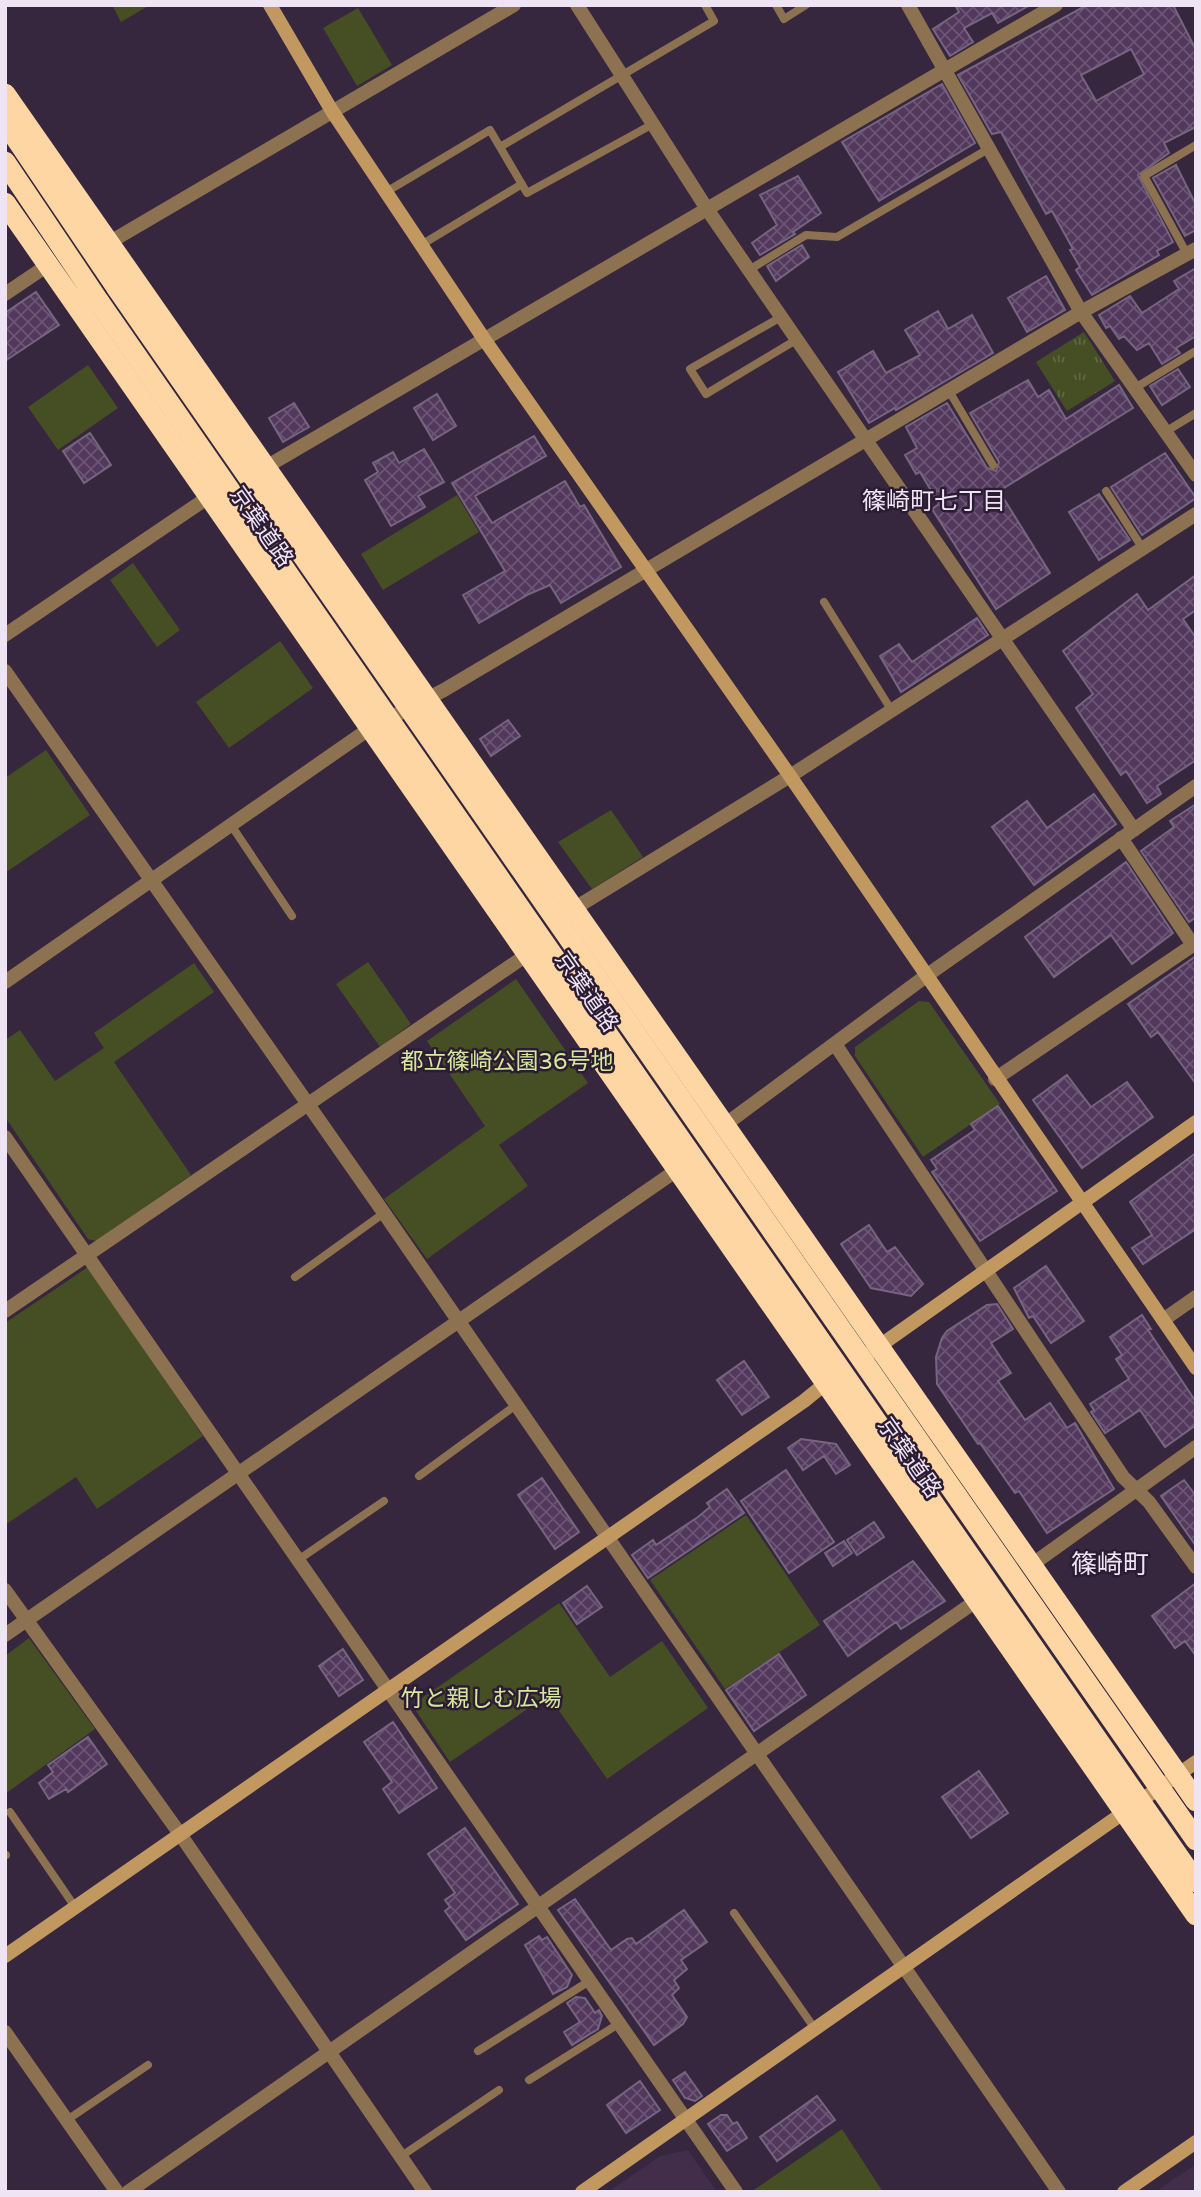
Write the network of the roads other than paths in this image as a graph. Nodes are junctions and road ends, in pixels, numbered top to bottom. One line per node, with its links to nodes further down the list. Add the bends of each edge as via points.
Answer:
1 (270, 5): 12 (street)
2 (514, 5): 12 (street)
3 (577, 5): 10 (street)
4 (705, 5): 10 (lane, via 714,22)
5 (776, 5): 6 (lane, via 784,19)
6 (806, 5)
7 (908, 5): 9 (street)
8 (1056, 5): 9 (street)
9 (945, 68): 17 (street); 22 (street)
10 (621, 76): 14 (street); 16 (lane)
11 (5, 94): 23 (highway, 京葉道路)
12 (332, 111): 20 (street); 23 (street)
13 (5, 122): 106 (highway, 京葉道路, bridge)
14 (653, 124): 19 (lane, via 527,193); 22 (street)
15 (1196, 145): 25 (lane, via 1143,176)
16 (500, 147): 19 (lane); 20 (lane, via 489,130)
17 (990, 148): 27 (lane, via 837,237 806,235); 29 (street)
18 (5, 162): 107 (highway, 京葉道路, bridge)
19 (522, 184): 24 (lane)
20 (386, 192): 24 (street)
21 (5, 203): 26 (highway, 京葉道路)
22 (707, 209): 27 (street); 31 (street)
23 (110, 242): 39 (highway, 京葉道路)
24 (421, 245): 31 (street)
25 (1191, 251): 29 (street)
26 (48, 265): 28 (street); 43 (highway, 京葉道路)
27 (749, 270): 30 (street)
28 (5, 294)
29 (1081, 312): 34 (street); 35 (street)
30 (781, 317): 32 (street); 32 (lane, via 690,369 706,394)
31 (484, 340): 39 (street); 46 (street)
32 (796, 340): 38 (street)
33 (1194, 352): 34 (lane)
34 (1135, 388): 37 (street)
35 (949, 391): 38 (street); 40 (lane)
36 (1196, 413): 37 (lane)
37 (1165, 432): 41 (street)
38 (865, 441): 46 (street); 49 (street)
39 (268, 466): 43 (street); 51 (highway, 京葉道路)
40 (993, 466)
41 (1196, 475)
42 (1106, 491): 45 (lane)
43 (208, 496): 48 (street); 53 (highway, 京葉道路)
44 (1196, 514): 45 (street)
45 (1143, 548): 49 (street)
46 (648, 571): 51 (street); 54 (street)
47 (824, 602): 52 (lane)
48 (5, 635)
49 (1004, 639): 52 (street); 57 (street)
50 (5, 671): 59 (street)
51 (427, 699): 53 (street); 60 (highway, 京葉道路)
52 (892, 711): 54 (street)
53 (369, 729): 56 (street); 62 (highway, 京葉道路)
54 (790, 776): 60 (street); 63 (street)
55 (1196, 786): 57 (street)
56 (231, 825): 59 (street); 61 (lane)
57 (1134, 830): 58 (street)
58 (1121, 838): 63 (street); 66 (street, via 1192,945)
59 (152, 881): 64 (street); 67 (street)
60 (575, 908): 69 (highway, 京葉道路)
61 (292, 916)
62 (528, 954): 67 (street); 71 (highway, 京葉道路)
63 (926, 976): 65 (street); 66 (street)
64 (5, 982)
65 (835, 1044): 69 (street); 75 (street)
66 (995, 1079): 72 (street)
67 (309, 1106): 73 (street); 74 (street)
68 (1196, 1122): 72 (street)
69 (726, 1124): 81 (highway, 京葉道路)
70 (5, 1138): 74 (street)
71 (677, 1170): 80 (street); 83 (highway, 京葉道路)
72 (1083, 1203): 75 (street); 79 (street)
73 (384, 1213): 76 (lane); 80 (street)
74 (87, 1255): 78 (street); 86 (street)
75 (985, 1272): 81 (street); 88 (street, via 1123,1477)
76 (295, 1277)
77 (1196, 1297): 79 (street)
78 (5, 1311)
79 (1163, 1320): 82 (street)
80 (459, 1323): 84 (street); 86 (street)
81 (878, 1347): 83 (street); 92 (highway, 京葉道路)
82 (1196, 1368)
83 (824, 1383): 90 (street); 95 (highway, 京葉道路)
84 (516, 1405): 87 (lane); 90 (street)
85 (1196, 1447): 88 (street)
86 (238, 1476): 91 (street); 96 (street)
87 (419, 1476)
88 (1137, 1491): 92 (street); 93 (street)
89 (384, 1501): 91 (lane)
90 (609, 1537): 98 (street); 99 (street)
91 (298, 1560): 98 (street)
92 (1030, 1566): 101 (highway, 京葉道路)
93 (1196, 1567)
94 (5, 1590): 96 (street)
95 (975, 1601): 99 (street); 104 (highway, 京葉道路)
96 (27, 1620): 97 (street); 105 (street)
97 (5, 1636)
98 (388, 1689): 105 (street); 109 (street)
99 (758, 1755): 109 (street); 113 (street)
100 (1196, 1762): 101 (street)
101 (1178, 1775): 102 (highway, 京葉道路); 104 (street)
102 (1196, 1801)
103 (10, 1812): 108 (lane)
104 (1124, 1815): 111 (highway, 京葉道路); 113 (street)
105 (180, 1834): 108 (street); 119 (street)
106 (1196, 1840)
107 (1196, 1882)
108 (75, 1907): 112 (street)
109 (539, 1907): 114 (street); 119 (street)
110 (734, 1913): 116 (lane)
111 (1196, 1915)
112 (5, 1956)
113 (903, 1969): 116 (street); 132 (street)
114 (591, 1980): 115 (street); 118 (lane)
115 (620, 2023): 121 (lane); 123 (street)
116 (815, 2029): 123 (street)
117 (7, 2038): 124 (street)
118 (478, 2051)
119 (328, 2052): 126 (street); 128 (street)
120 (148, 2065): 124 (lane)
121 (529, 2080)
122 (499, 2090): 126 (lane)
123 (687, 2119): 130 (street); 131 (street)
124 (67, 2120): 127 (street)
125 (1196, 2142): 133 (street)
126 (400, 2157): 129 (street)
127 (117, 2192)
128 (128, 2192)
129 (425, 2192)
130 (582, 2192)
131 (736, 2192)
132 (1059, 2192)
133 (1124, 2192)

